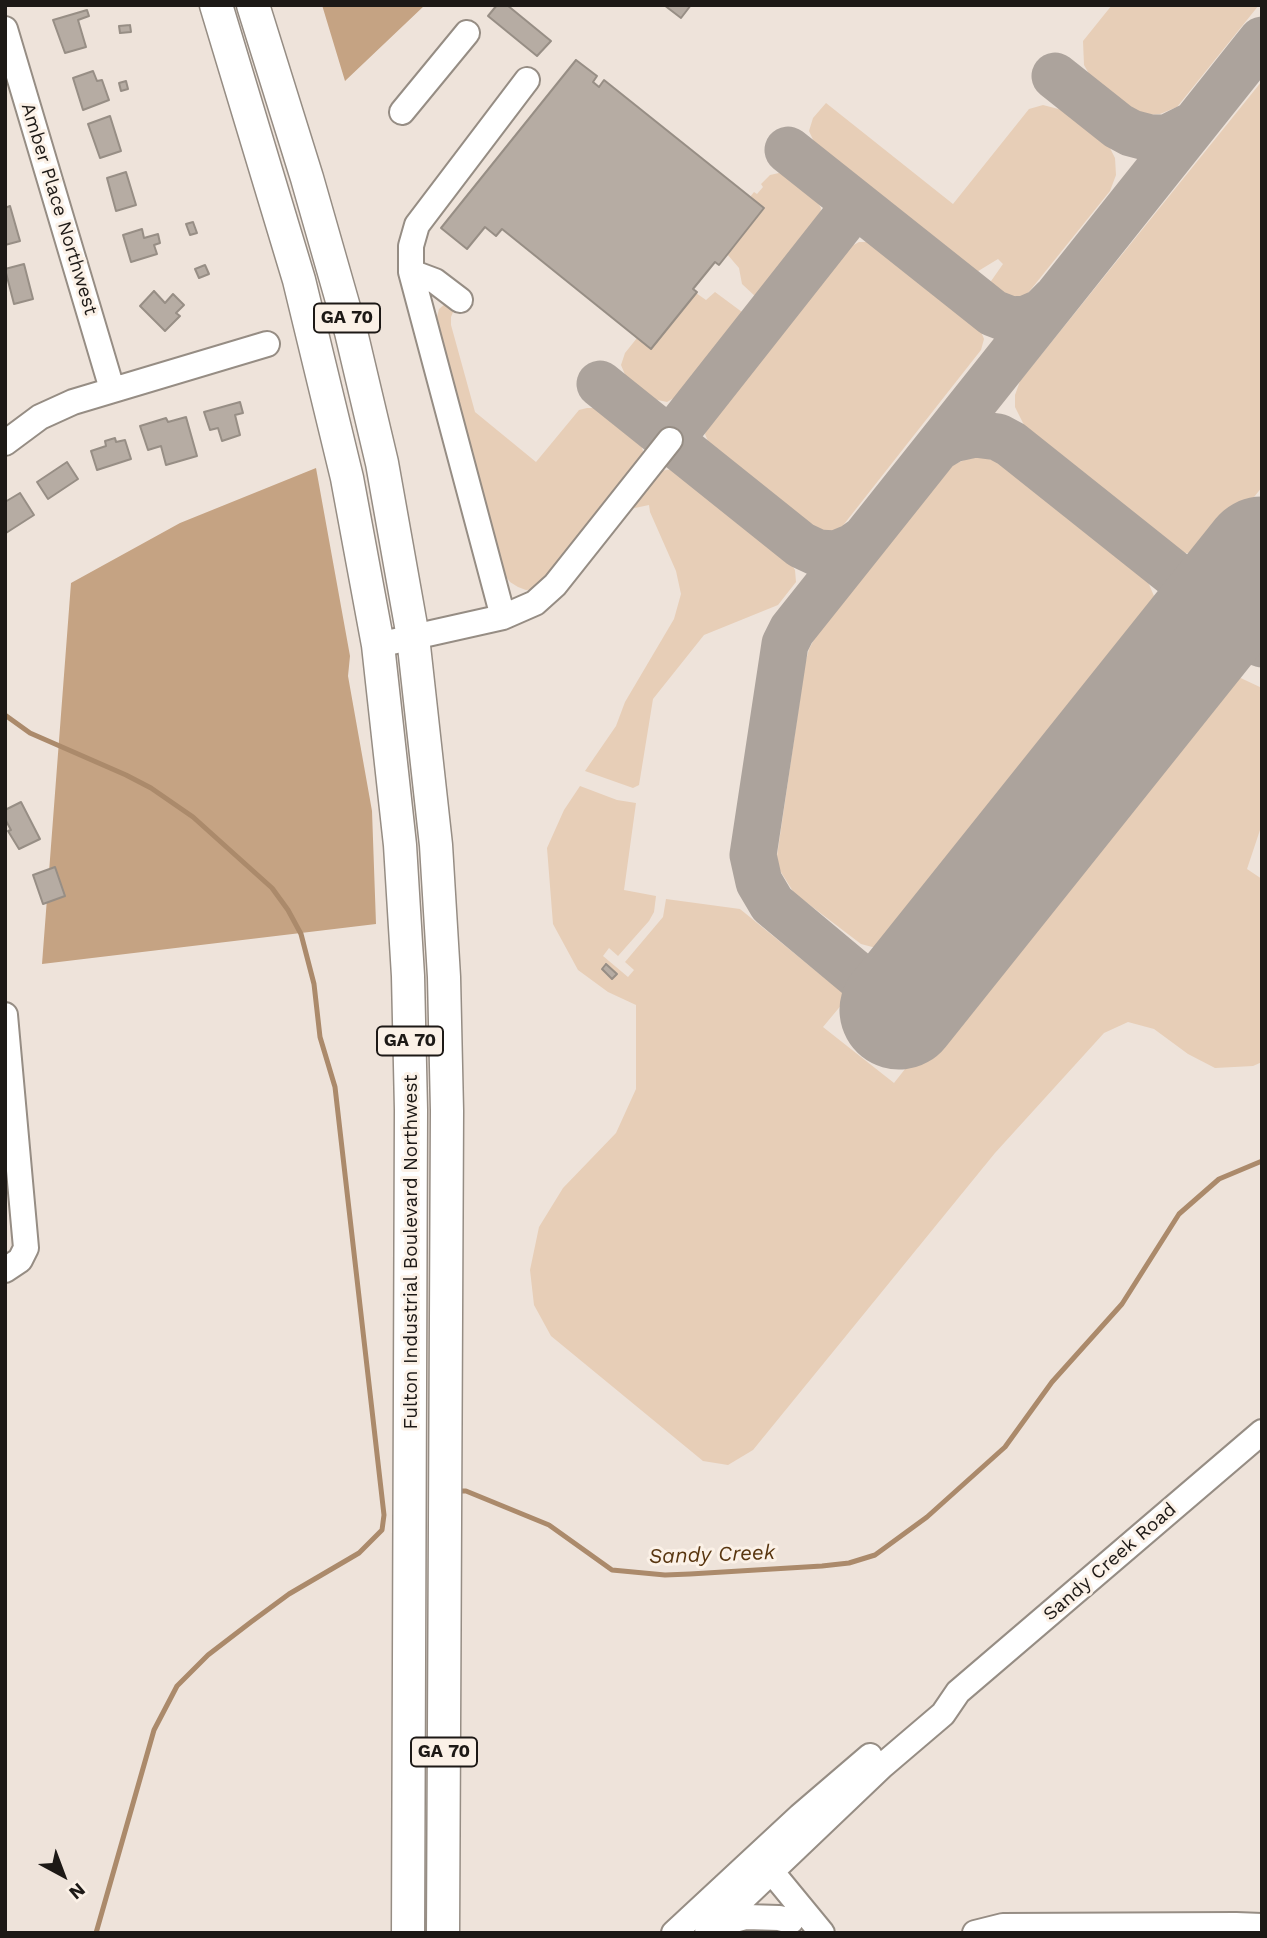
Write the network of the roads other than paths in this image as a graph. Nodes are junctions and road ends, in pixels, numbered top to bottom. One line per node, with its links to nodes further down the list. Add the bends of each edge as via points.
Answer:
1 (216, 5): 15 (main road, Fulton Industrial Boulevard Northwest / GA 70, via 312,331 347,478)
2 (253, 5): 14 (main road, Fulton Industrial Boulevard Northwest / GA 70, via 351,332 382,463)
3 (5, 29): 10 (street, Amber Place Northwest)
4 (467, 33): 6 (street)
5 (527, 80): 7 (street, via 417,225)
6 (402, 112)
7 (411, 272): 8 (street, via 435,281); 13 (street)
8 (460, 300)
9 (267, 344): 10 (street)
10 (112, 389): 12 (street, via 40,418)
11 (670, 440): 13 (street, via 555,585 535,603)
12 (5, 443)
13 (503, 617): 14 (street)
14 (413, 637): 15 (street); 25 (main road, Fulton Industrial Boulevard Northwest / GA 70, via 436,845 444,977)
15 (378, 645): 24 (main road, Fulton Industrial Boulevard Northwest / GA 70, via 400,845 408,976)
16 (5, 1015): 17 (street, via 26,1248)
17 (13, 1265)
18 (1262, 1432): 19 (street, Sandy Creek Road, via 958,1692 932,1703 800,1816)
19 (760, 1872): 21 (street); 22 (street, Sandy Creek Road); 26 (street, Sandy Creek Road); 27 (street)
20 (1262, 1926): 23 (street)
21 (797, 1927): 22 (street, via 779,1918 746,1917)
22 (711, 1929)
23 (1236, 1929): 28 (street, via 1003,1926)
24 (408, 1933)
25 (443, 1933)
26 (674, 1933)
27 (822, 1933)
28 (975, 1933)

